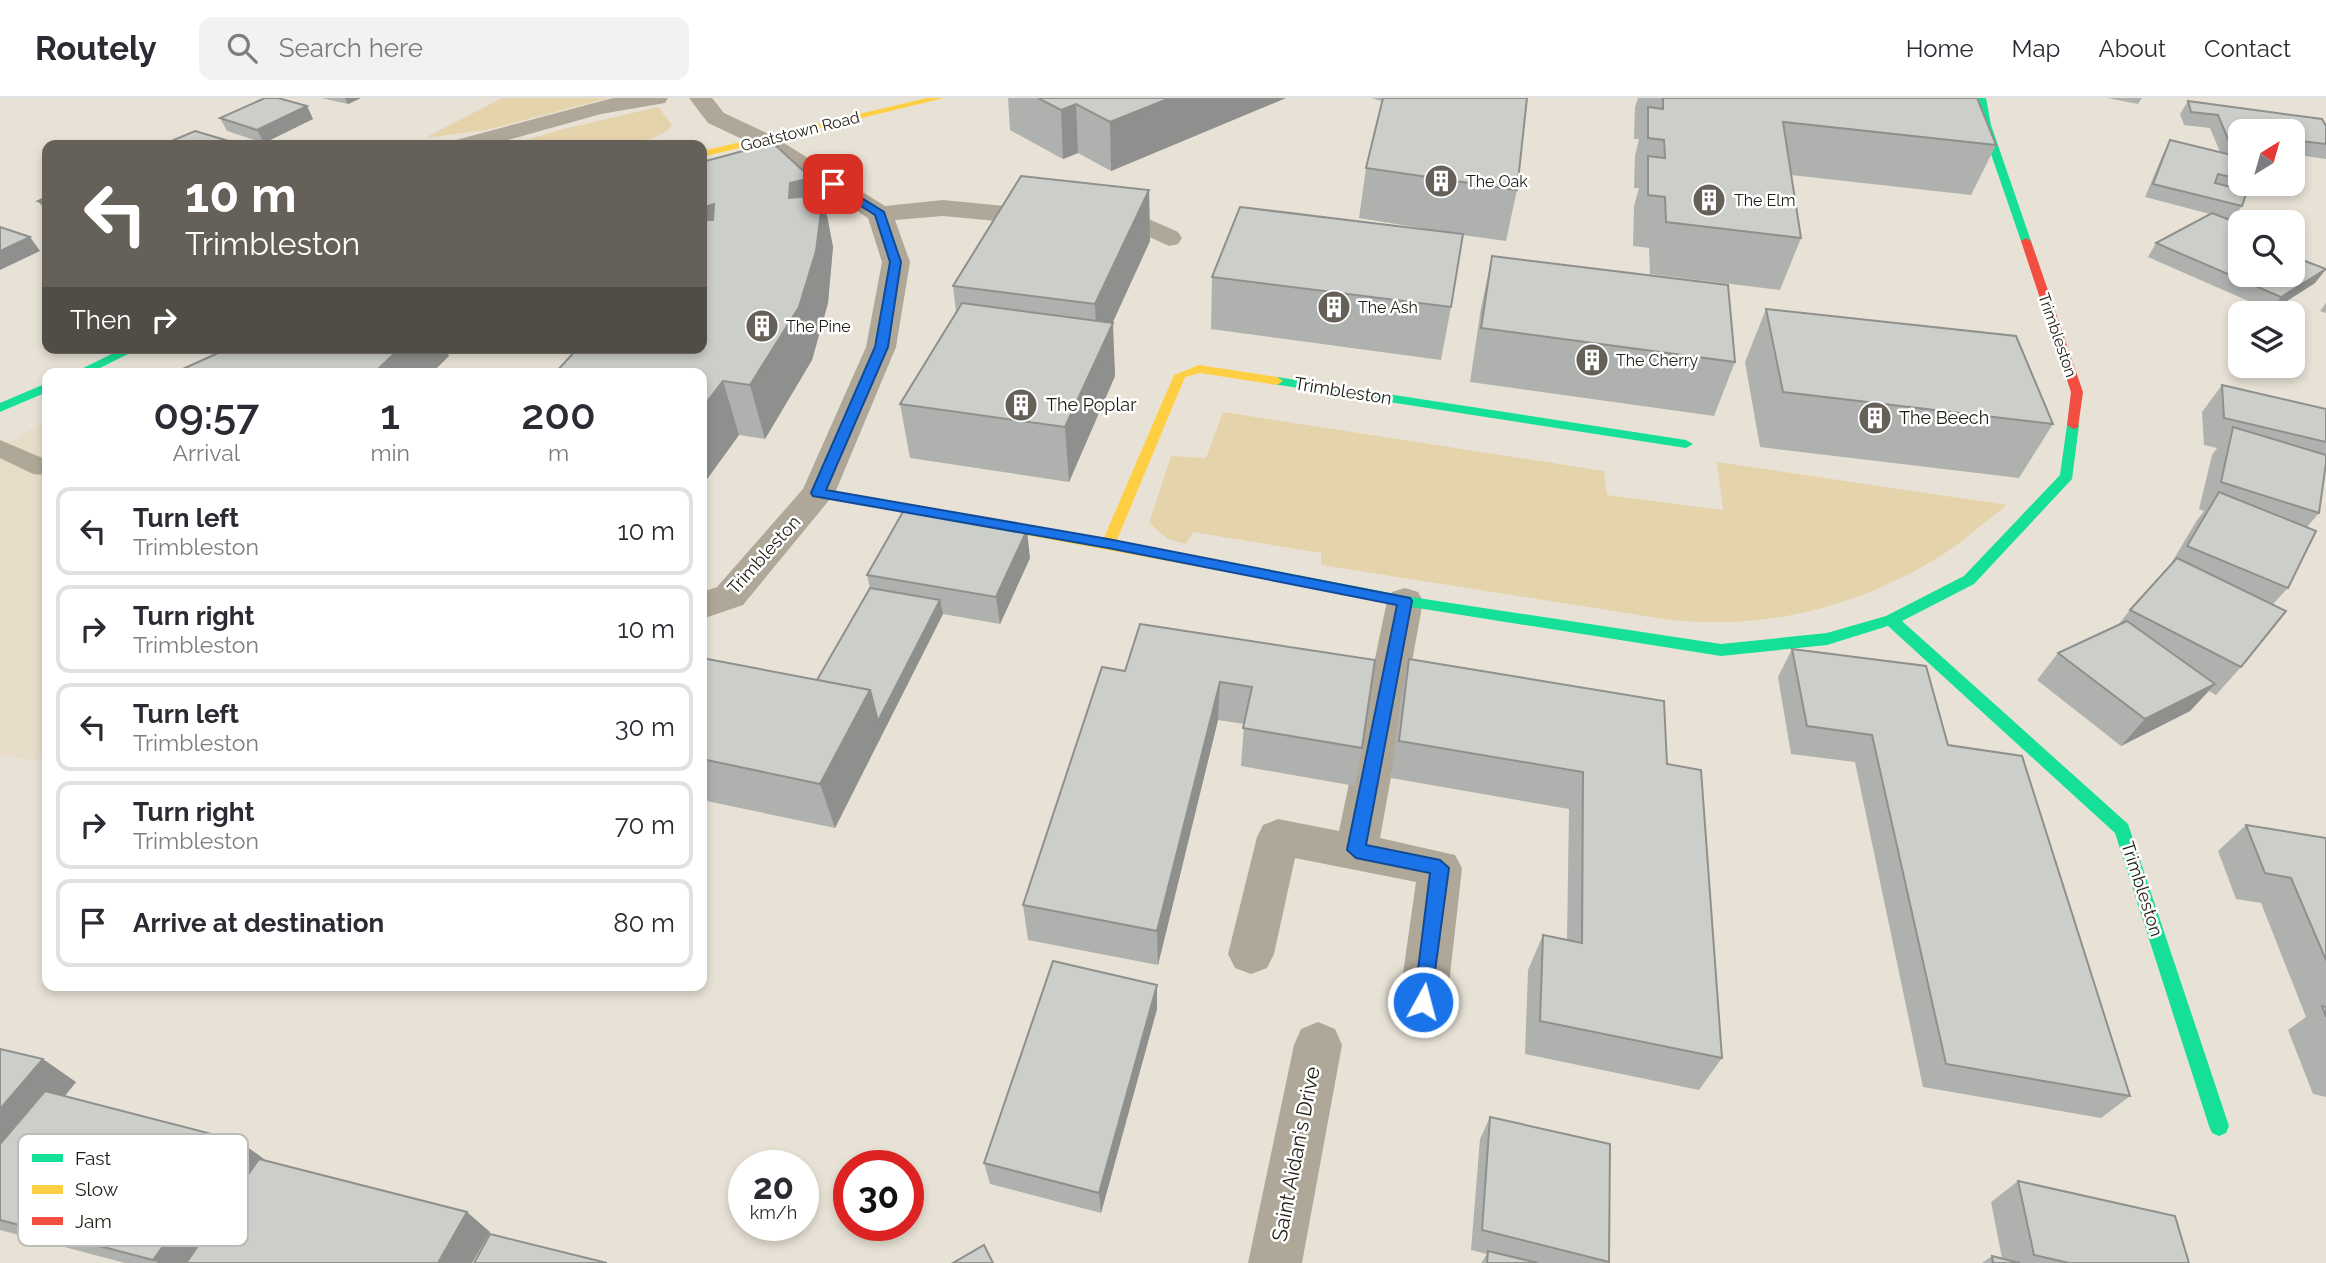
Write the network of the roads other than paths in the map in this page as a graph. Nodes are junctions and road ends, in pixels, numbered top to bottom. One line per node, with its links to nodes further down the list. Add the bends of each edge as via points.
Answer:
1 (657, 98): 6 (street, via 599,107)
2 (700, 98): 5 (street, via 716,118)
3 (939, 98): 5 (street, Goatstown Road)
4 (1980, 98): 21 (street, Trimbleston, via 1980,124 2077,393 2067,475 1969,580)
5 (762, 139): 7 (street, Goatstown Road); 8 (street)
6 (484, 140)
7 (707, 154)
8 (880, 214): 9 (street, via 943,208 1151,228); 17 (street, Trimbleston, via 896,262 881,347)
9 (1169, 237)
10 (121, 354): 11 (street)
11 (90, 368)
12 (42, 389): 13 (street)
13 (0, 408)
14 (1686, 444): 18 (street, Trimbleston, via 1199,369 1180,375)
15 (0, 448): 16 (lane)
16 (42, 468)
17 (818, 493): 18 (street, Trimbleston); 20 (street, Trimbleston, via 730,596)
18 (1108, 544): 19 (street, Trimbleston)
19 (1405, 601): 21 (street, Trimbleston, via 1721,650 1828,639); 22 (street)
20 (707, 604)
21 (1891, 620): 26 (street, Trimbleston, via 2122,829)
22 (1356, 850): 23 (street, via 1278,837); 24 (street, via 1440,868)
23 (1251, 954)
24 (1423, 1002)
25 (1318, 1045): 27 (street, Saint Aidan's Drive)
26 (2219, 1126)
27 (1275, 1263)

